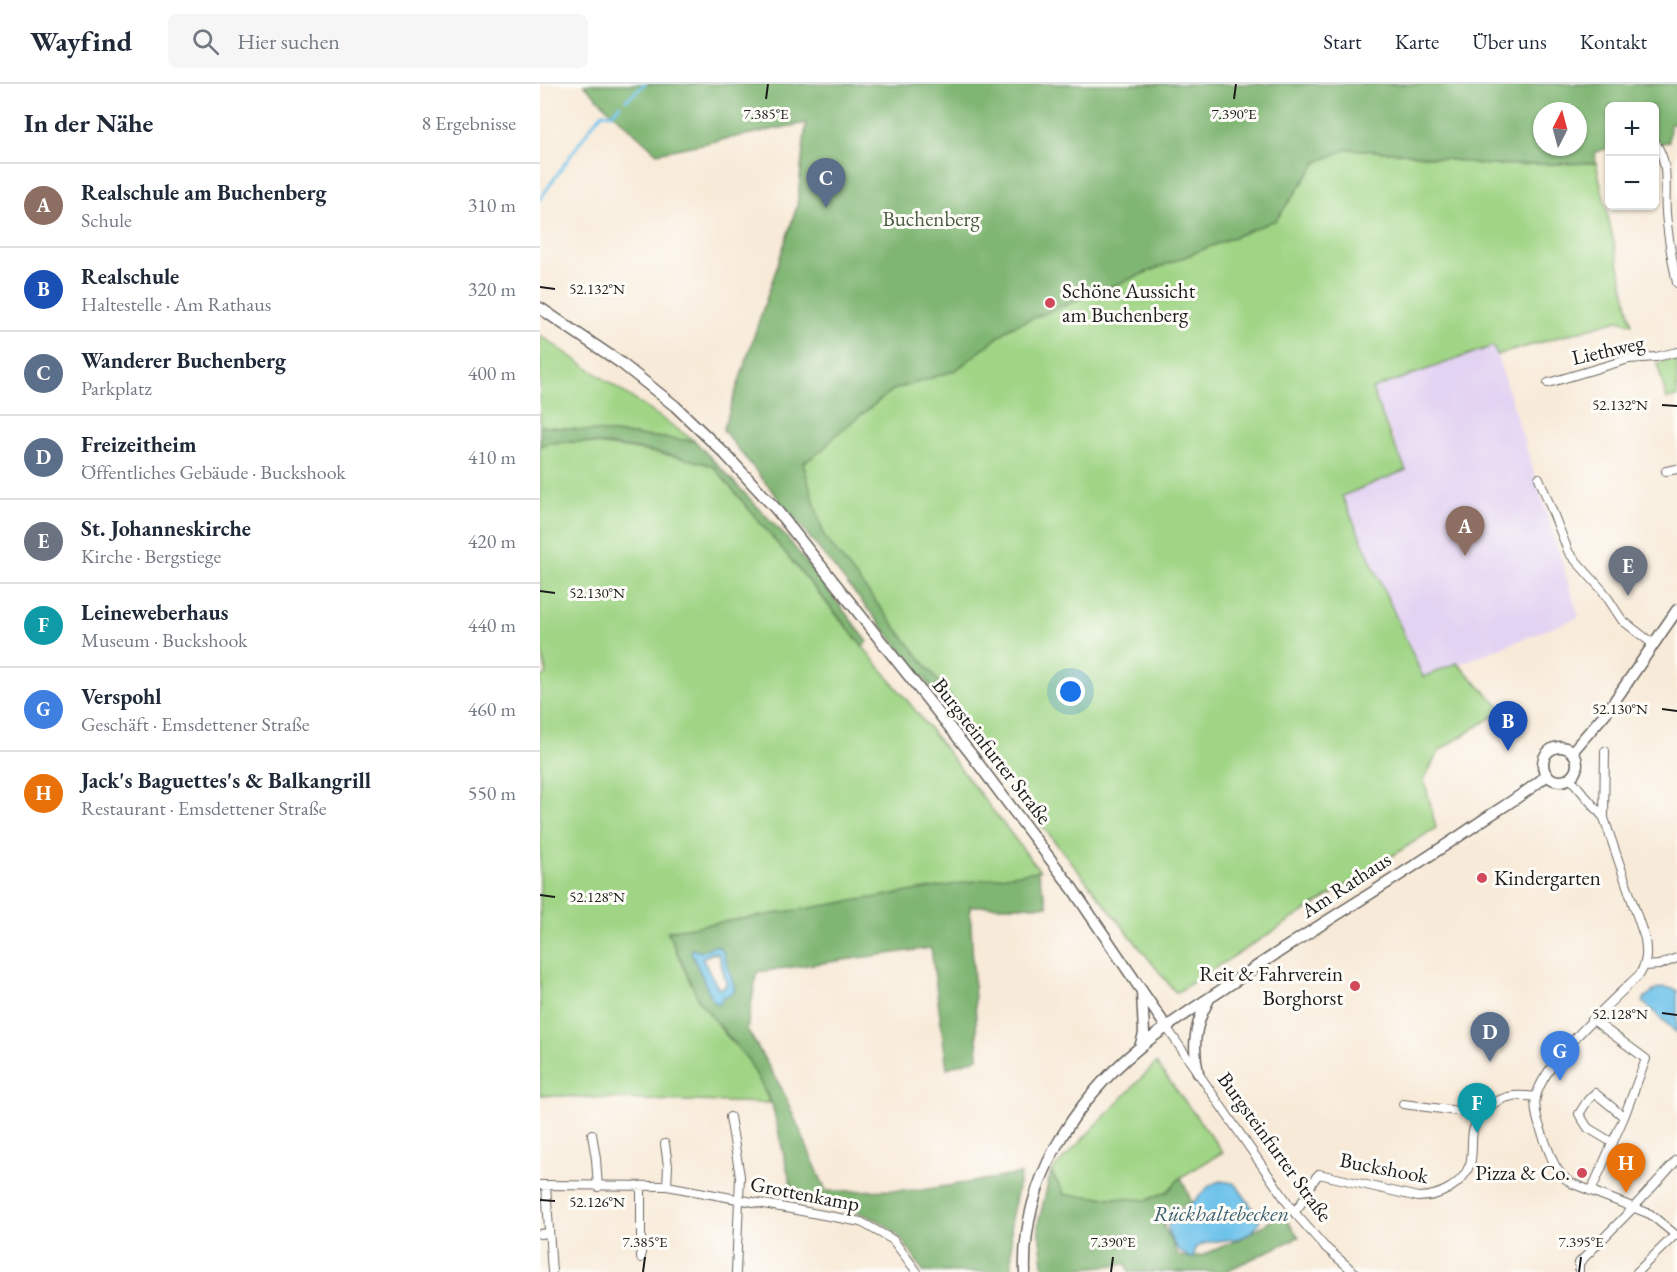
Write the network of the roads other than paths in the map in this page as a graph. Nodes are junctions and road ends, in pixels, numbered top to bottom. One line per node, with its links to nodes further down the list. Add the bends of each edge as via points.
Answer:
1 (1659, 148): 2 (street, via 1665,160 1666,211)
2 (1677, 283)
3 (540, 308): 18 (main road, Burgsteinfurter Straße, via 621,363 675,406 775,508 971,754 1072,888)
4 (1677, 352): 5 (street, Liethweg, via 1629,360)
5 (1548, 383)
6 (1677, 469): 7 (street)
7 (1666, 471)
8 (1539, 478): 10 (street, via 1569,553 1603,591 1622,621)
9 (1677, 610): 10 (main road)
10 (1653, 644): 12 (main road, via 1609,709)
11 (1605, 751): 15 (street)
12 (1572, 752): 13 (main road, via 1561,747 1549,750 1543,762); 14 (main road, via 1577,765)
13 (1546, 775): 14 (main road, via 1558,781); 19 (main road, Am Rathaus)
14 (1570, 778): 15 (street)
15 (1604, 818): 17 (street, via 1645,939)
16 (1677, 958): 17 (street)
17 (1645, 966): 20 (street)
18 (1142, 992): 21 (main road, Burgsteinfurter Straße); 22 (main road, via 1144,1034)
19 (1209, 999): 21 (main road, Am Rathaus); 23 (main road, via 1195,1033)
20 (1593, 1020): 24 (street, via 1541,1081); 27 (street, via 1646,1059)
21 (1167, 1028): 22 (main road, Am Rathaus); 23 (street, Burgsteinfurter Straße)
22 (1140, 1047): 47 (main road, Am Rathaus, via 1081,1107 1048,1158 1026,1231)
23 (1198, 1073): 40 (street, Burgsteinfurter Straße)
24 (1536, 1097): 26 (street, via 1510,1096); 37 (street, via 1537,1114 1555,1169 1571,1183)
25 (1403, 1104): 26 (street)
26 (1481, 1114): 40 (street, Buckshook, via 1473,1133 1471,1162 1463,1177 1447,1190 1418,1197 1319,1174)
27 (1624, 1116): 30 (street); 30 (street, via 1595,1093 1579,1114 1588,1128)
28 (730, 1117): 38 (street, via 740,1176)
29 (592, 1134): 36 (street)
30 (1613, 1143): 37 (street)
31 (665, 1144): 35 (street)
32 (1677, 1160): 39 (street)
33 (543, 1185): 36 (street, Grottenkamp); 41 (street, Grottenkamp)
34 (641, 1185): 35 (street, Grottenkamp); 36 (street, Grottenkamp); 43 (street)
35 (667, 1186): 38 (street, Grottenkamp)
36 (598, 1187)
37 (1591, 1191): 39 (street)
38 (739, 1199): 45 (street); 46 (street, Grottenkamp, via 861,1222 893,1240)
39 (1634, 1207): 42 (street, via 1650,1214); 49 (street, via 1579,1263)
40 (1294, 1212): 48 (street, Burgsteinfurter Straße)
41 (545, 1233): 44 (street, Grottenkamp)
42 (1676, 1237): 50 (street)
43 (642, 1258)
44 (552, 1272)
45 (736, 1272)
46 (917, 1272)
47 (1025, 1272)
48 (1354, 1272)
49 (1579, 1272)
50 (1637, 1272)

